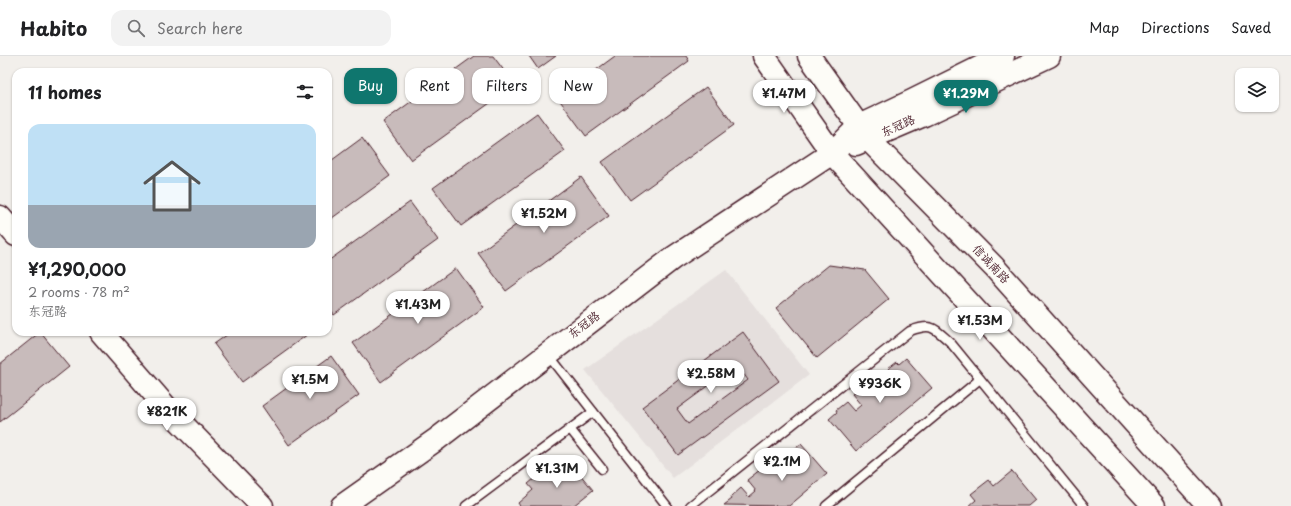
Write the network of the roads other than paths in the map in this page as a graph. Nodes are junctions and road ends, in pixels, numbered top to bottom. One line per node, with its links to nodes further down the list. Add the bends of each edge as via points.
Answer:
1 (764, 56): 6 (main road)
2 (809, 56): 5 (main road, 信诚南路)
3 (1002, 56): 5 (main road, 东冠路, via 912,102)
4 (1050, 56): 5 (main road, 东冠路)
5 (864, 133): 6 (main road, 东冠路); 23 (main road, 信诚南路, via 994,267)
6 (832, 153): 10 (main road, 东冠路, via 673,258); 22 (main road)
7 (0, 217): 8 (main road)
8 (12, 230)
9 (104, 336): 16 (main road, via 166,407)
10 (547, 354): 12 (lane); 17 (main road, 东冠路, via 437,439)
11 (980, 379): 15 (lane); 20 (lane, via 936,329 924,326 910,331); 21 (lane)
12 (593, 412): 13 (lane); 19 (lane)
13 (570, 429): 14 (lane); 18 (lane)
14 (602, 469)
15 (1081, 505)
16 (262, 506)
17 (342, 506)
18 (466, 506)
19 (667, 506)
20 (690, 506)
21 (826, 506)
22 (1154, 506)
23 (1209, 506)

